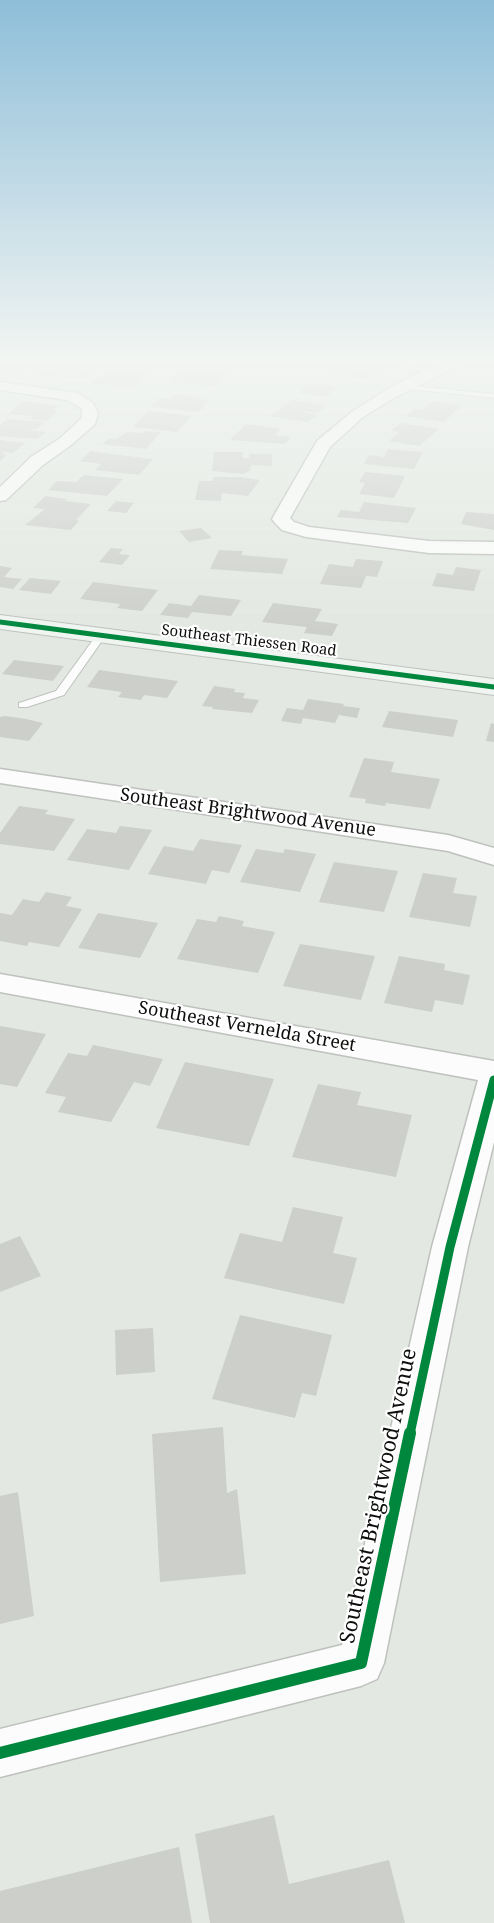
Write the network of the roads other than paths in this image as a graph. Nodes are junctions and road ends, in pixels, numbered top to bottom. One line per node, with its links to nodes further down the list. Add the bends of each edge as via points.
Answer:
1 (51, 452): 3 (street)
2 (318, 452): 4 (street, via 284,511 281,519 288,526 306,532 406,544)
3 (0, 496)
4 (494, 548)
5 (0, 622): 6 (main road, Southeast Thiessen Road)
6 (101, 635): 7 (main road, Southeast Thiessen Road); 8 (lane, via 60,693)
7 (494, 687)
8 (23, 705)
9 (0, 776): 10 (street, Southeast Brightwood Avenue, via 448,843)
10 (494, 857)
11 (0, 983): 12 (street, Southeast Vernelda Street)
12 (494, 1072)
13 (494, 1080): 14 (street, Southeast Brightwood Avenue, via 450,1247 361,1663)
14 (0, 1753)

